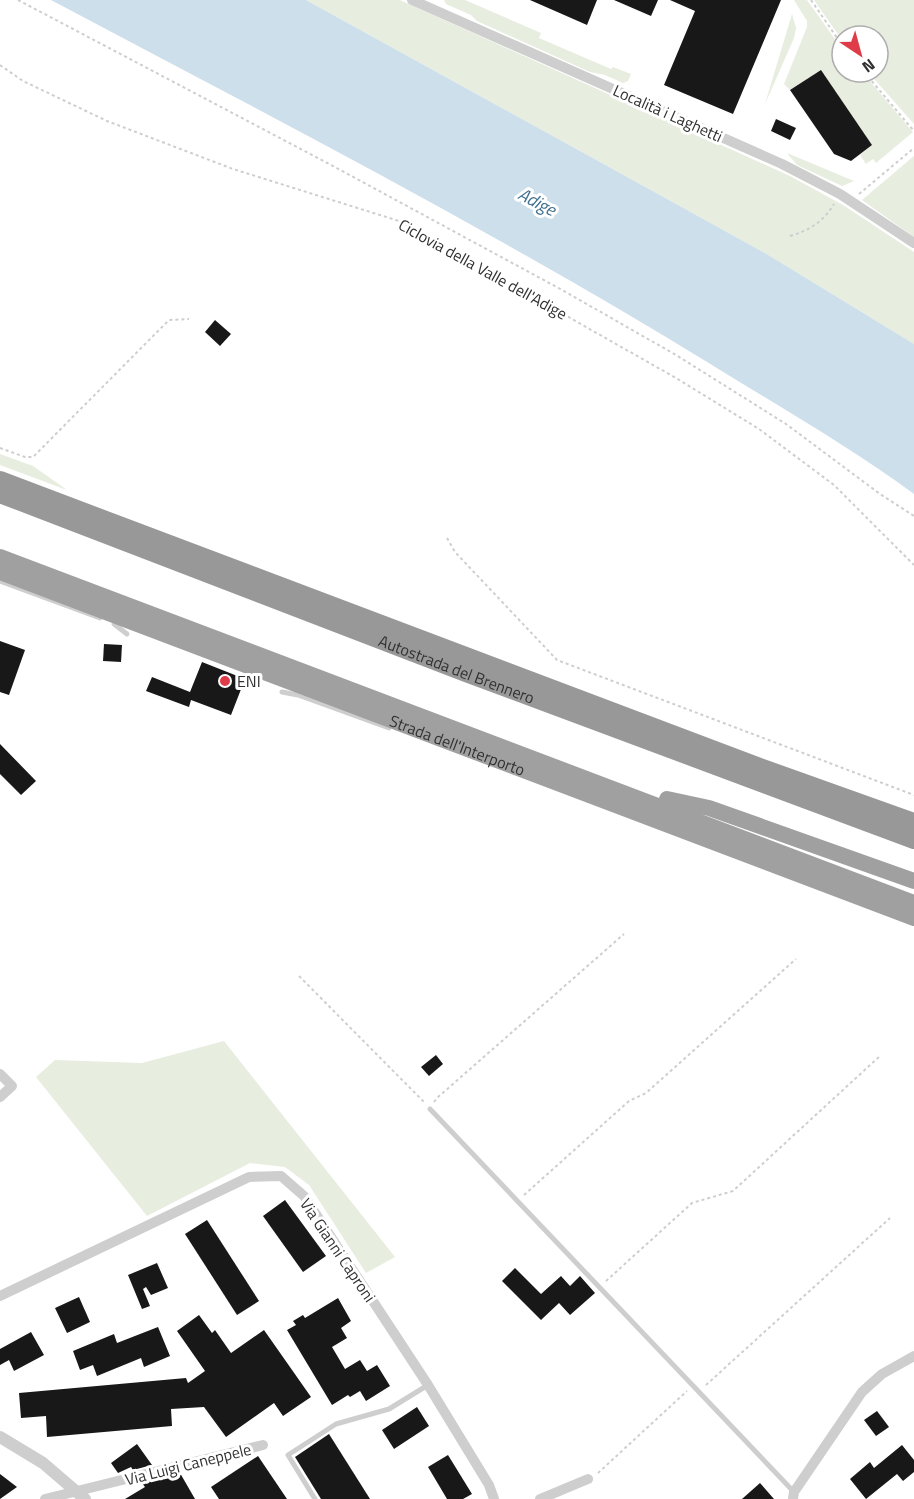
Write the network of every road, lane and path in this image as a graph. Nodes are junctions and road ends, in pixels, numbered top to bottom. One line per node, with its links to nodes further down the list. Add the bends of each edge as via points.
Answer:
1 (18, 0): 17 (path, via 333,166 676,355 786,424)
2 (412, 0): 9 (street, Località i Laghetti)
3 (811, 0): 4 (path)
4 (830, 28)
5 (0, 65): 20 (path, Ciclovia della Valle dell'Adige, via 23,81 107,121 234,169 399,221 759,429 834,485)
6 (874, 84): 7 (path)
7 (914, 130)
8 (914, 148): 10 (path)
9 (840, 194): 10 (street, Località i Laghetti); 11 (path, via 819,223)
10 (851, 201): 12 (street, Località i Laghetti)
11 (790, 236)
12 (914, 243)
13 (189, 319): 14 (path, via 169,321 33,457)
14 (0, 448)
15 (0, 480): 28 (highway, Autostrada del Brennero)
16 (0, 494): 29 (highway, Autostrada del Brennero)
17 (914, 516)
18 (447, 538): 27 (path, via 455,552 557,660)
19 (0, 557): 26 (highway, Strada dell'Interporto)
20 (914, 566)
21 (0, 572): 25 (highway, Strada dell'Interporto)
22 (0, 581): 23 (lane, via 118,625)
23 (127, 634)
24 (282, 692): 25 (lane, via 398,731)
25 (430, 733): 30 (highway, Strada dell'Interporto)
26 (614, 788): 31 (highway, via 709,808); 32 (highway, Strada dell'Interporto)
27 (914, 795)
28 (914, 822)
29 (914, 840)
30 (780, 868): 33 (highway, Strada dell'Interporto); 34 (highway)
31 (914, 881)
32 (914, 903)
33 (914, 918)
34 (914, 929)
35 (624, 934): 41 (path, via 437,1098)
36 (796, 959): 42 (path)
37 (299, 976): 41 (path)
38 (881, 1054): 44 (path, via 733,1191 693,1203)
39 (0, 1074): 40 (street, via 12,1086)
40 (0, 1097)
41 (430, 1109): 42 (lane)
42 (517, 1201): 44 (lane)
43 (891, 1218): 49 (path)
44 (600, 1287): 48 (lane)
45 (0, 1296): 47 (street, Via Gianni Caproni, via 249,1177 281,1176 304,1196)
46 (914, 1356): 54 (street, via 882,1374 862,1392)
47 (428, 1385): 56 (lane, via 389,1409 336,1424 288,1455); 57 (street, Via Gianni Caproni)
48 (693, 1385): 49 (lane); 52 (path)
49 (699, 1391): 54 (lane)
50 (0, 1437): 53 (street, via 43,1463)
51 (263, 1445): 53 (street, Via Luigi Caneppele)
52 (588, 1479): 58 (street)
53 (81, 1495): 55 (street, Via Luigi Caneppele)
54 (794, 1495)
55 (45, 1499)
56 (315, 1499)
57 (494, 1499)
58 (540, 1499)

